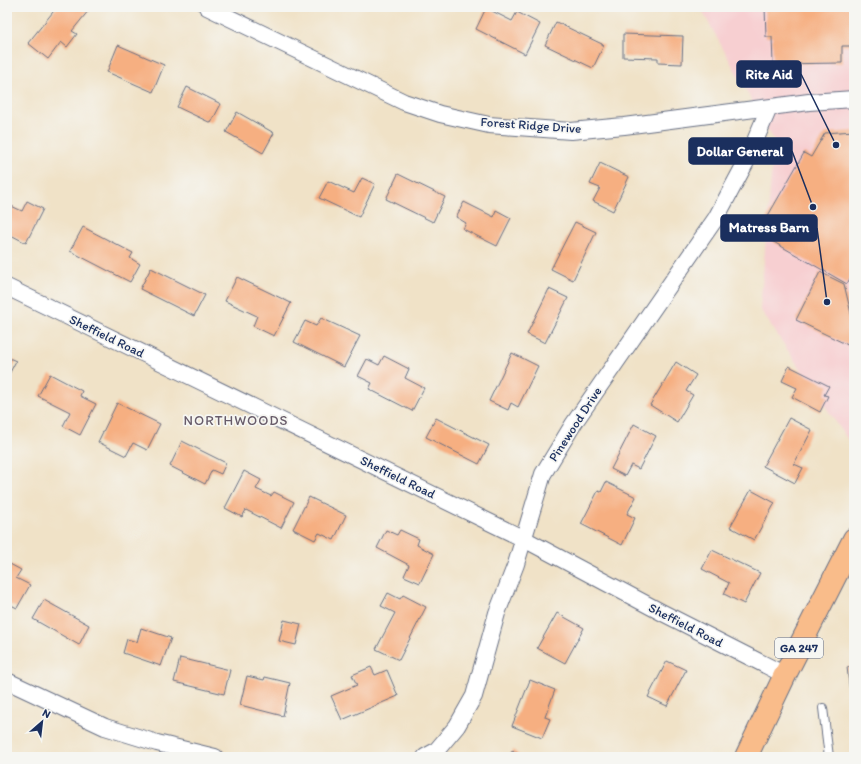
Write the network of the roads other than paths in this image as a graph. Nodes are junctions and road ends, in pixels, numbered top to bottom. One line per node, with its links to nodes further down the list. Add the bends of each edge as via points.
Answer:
1 (207, 7): 3 (street, Forest Ridge Drive, via 404,102 440,114 489,125 571,131)
2 (854, 99): 3 (street, Forest Ridge Drive)
3 (769, 108): 5 (street, Pinewood Drive, via 746,162 716,218 574,423 542,474)
4 (7, 287): 5 (street, Sheffield Road)
5 (524, 538): 7 (street, Sheffield Road); 11 (street, Pinewood Drive, via 497,613 474,696 457,726 436,750)
6 (854, 541): 7 (main road, GA 247)
7 (785, 675): 12 (main road, GA 247)
8 (7, 681): 10 (street, via 105,727)
9 (823, 708): 13 (lane)
10 (215, 757)
11 (425, 757)
12 (746, 757)
13 (829, 757)

